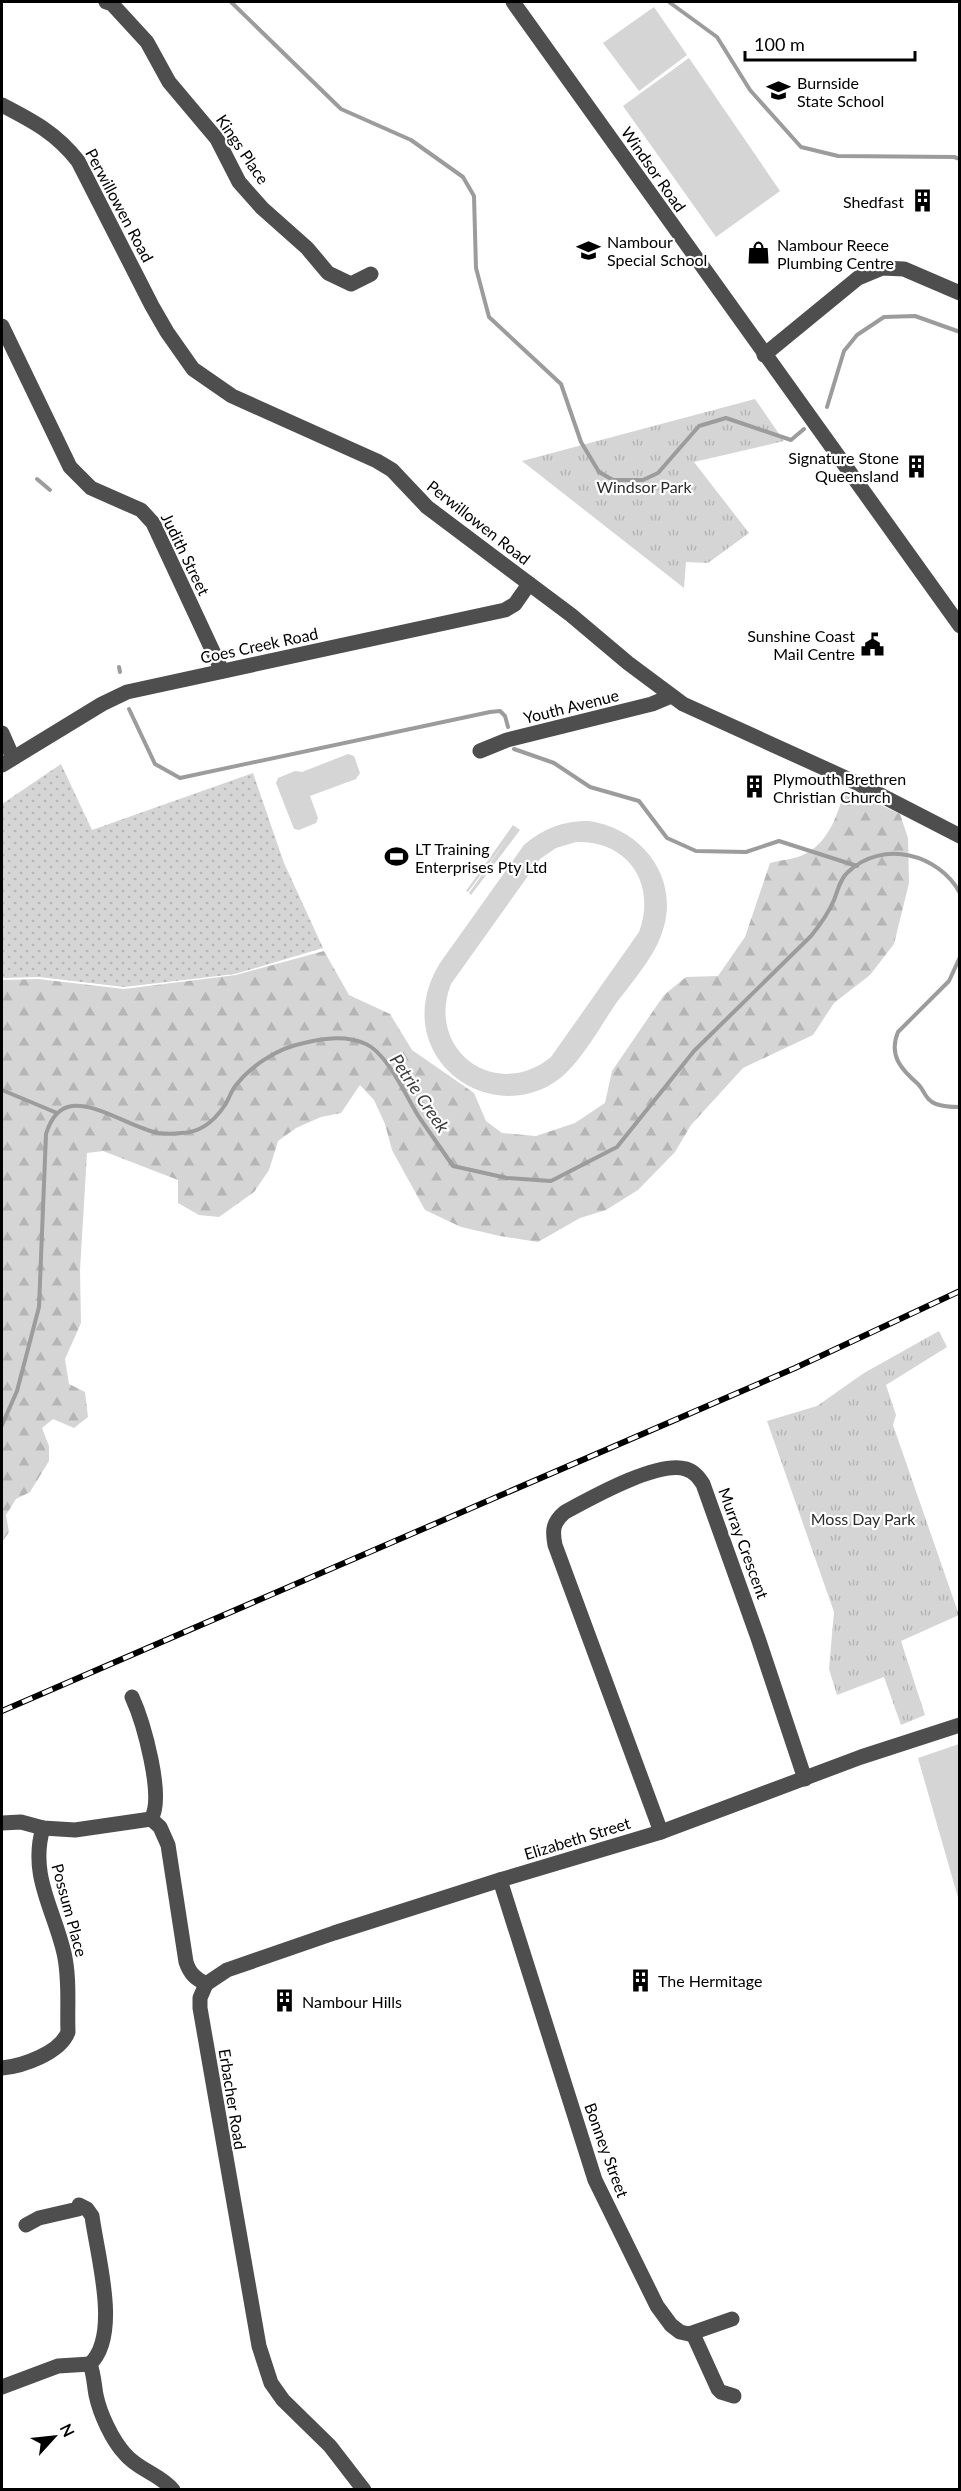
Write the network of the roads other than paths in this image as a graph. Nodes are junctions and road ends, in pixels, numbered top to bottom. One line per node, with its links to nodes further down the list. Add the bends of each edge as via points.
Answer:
1 (106, 2): 4 (street, Kings Place, via 147,42 170,82 217,139 239,182 262,208 307,248 328,273 351,284)
2 (513, 2): 7 (street, Windsor Road)
3 (2, 105): 8 (street, Perwillowen Road, via 64,143 78,161 162,323 193,369 232,396 392,470 427,507)
4 (371, 274)
5 (960, 293): 7 (street, via 904,269 882,268 858,278)
6 (2, 326): 10 (street, Judith Street, via 70,467 91,488 141,510 153,523)
7 (764, 355): 9 (street, Windsor Road)
8 (529, 584): 10 (street, Coes Creek Road, via 505,610); 11 (street, Perwillowen Road)
9 (960, 626)
10 (222, 671): 14 (street, Coes Creek Road, via 116,696)
11 (671, 696): 13 (street, Youth Avenue); 15 (street, Perwillowen Road, via 703,715)
12 (2, 733): 14 (street)
13 (480, 750)
14 (7, 761)
15 (903, 805): 16 (street, Perwillowen Road); 17 (street, Perwillowen Road)
16 (960, 827)
17 (960, 836)
18 (132, 1697): 21 (street, via 144,1728 156,1799)
19 (960, 1725): 20 (street, Elizabeth Street)
20 (805, 1779): 24 (street, Elizabeth Street); 24 (street, Murray Crescent, via 703,1485 697,1475 681,1468 635,1478 565,1512 557,1519 553,1533)
21 (151, 1819): 23 (street, via 75,1830); 26 (street, via 160,1827 168,1845 189,1971)
22 (2, 1823): 23 (street, via 21,1822)
23 (43, 1828): 27 (street, Possum Place, via 37,1847 38,1863 45,1899 65,1955 68,2032 65,2040 48,2054)
24 (661, 1832): 25 (street, Elizabeth Street)
25 (500, 1880): 26 (street, Elizabeth Street, via 227,1970); 30 (street, Bonney Street, via 595,2180 664,2318 680,2332)
26 (206, 1984): 35 (street, Erbacher Road, via 200,2008 252,2317 264,2365 283,2400 330,2446)
27 (2, 2068)
28 (26, 2225): 31 (street, via 78,2209 79,2205 92,2216 107,2318 102,2349)
29 (732, 2319): 30 (street)
30 (693, 2334): 33 (street, via 718,2389)
31 (90, 2364): 32 (street, via 57,2366); 34 (street, via 100,2409 124,2454)
32 (2, 2387)
33 (734, 2396)
34 (174, 2490)
35 (364, 2490)

